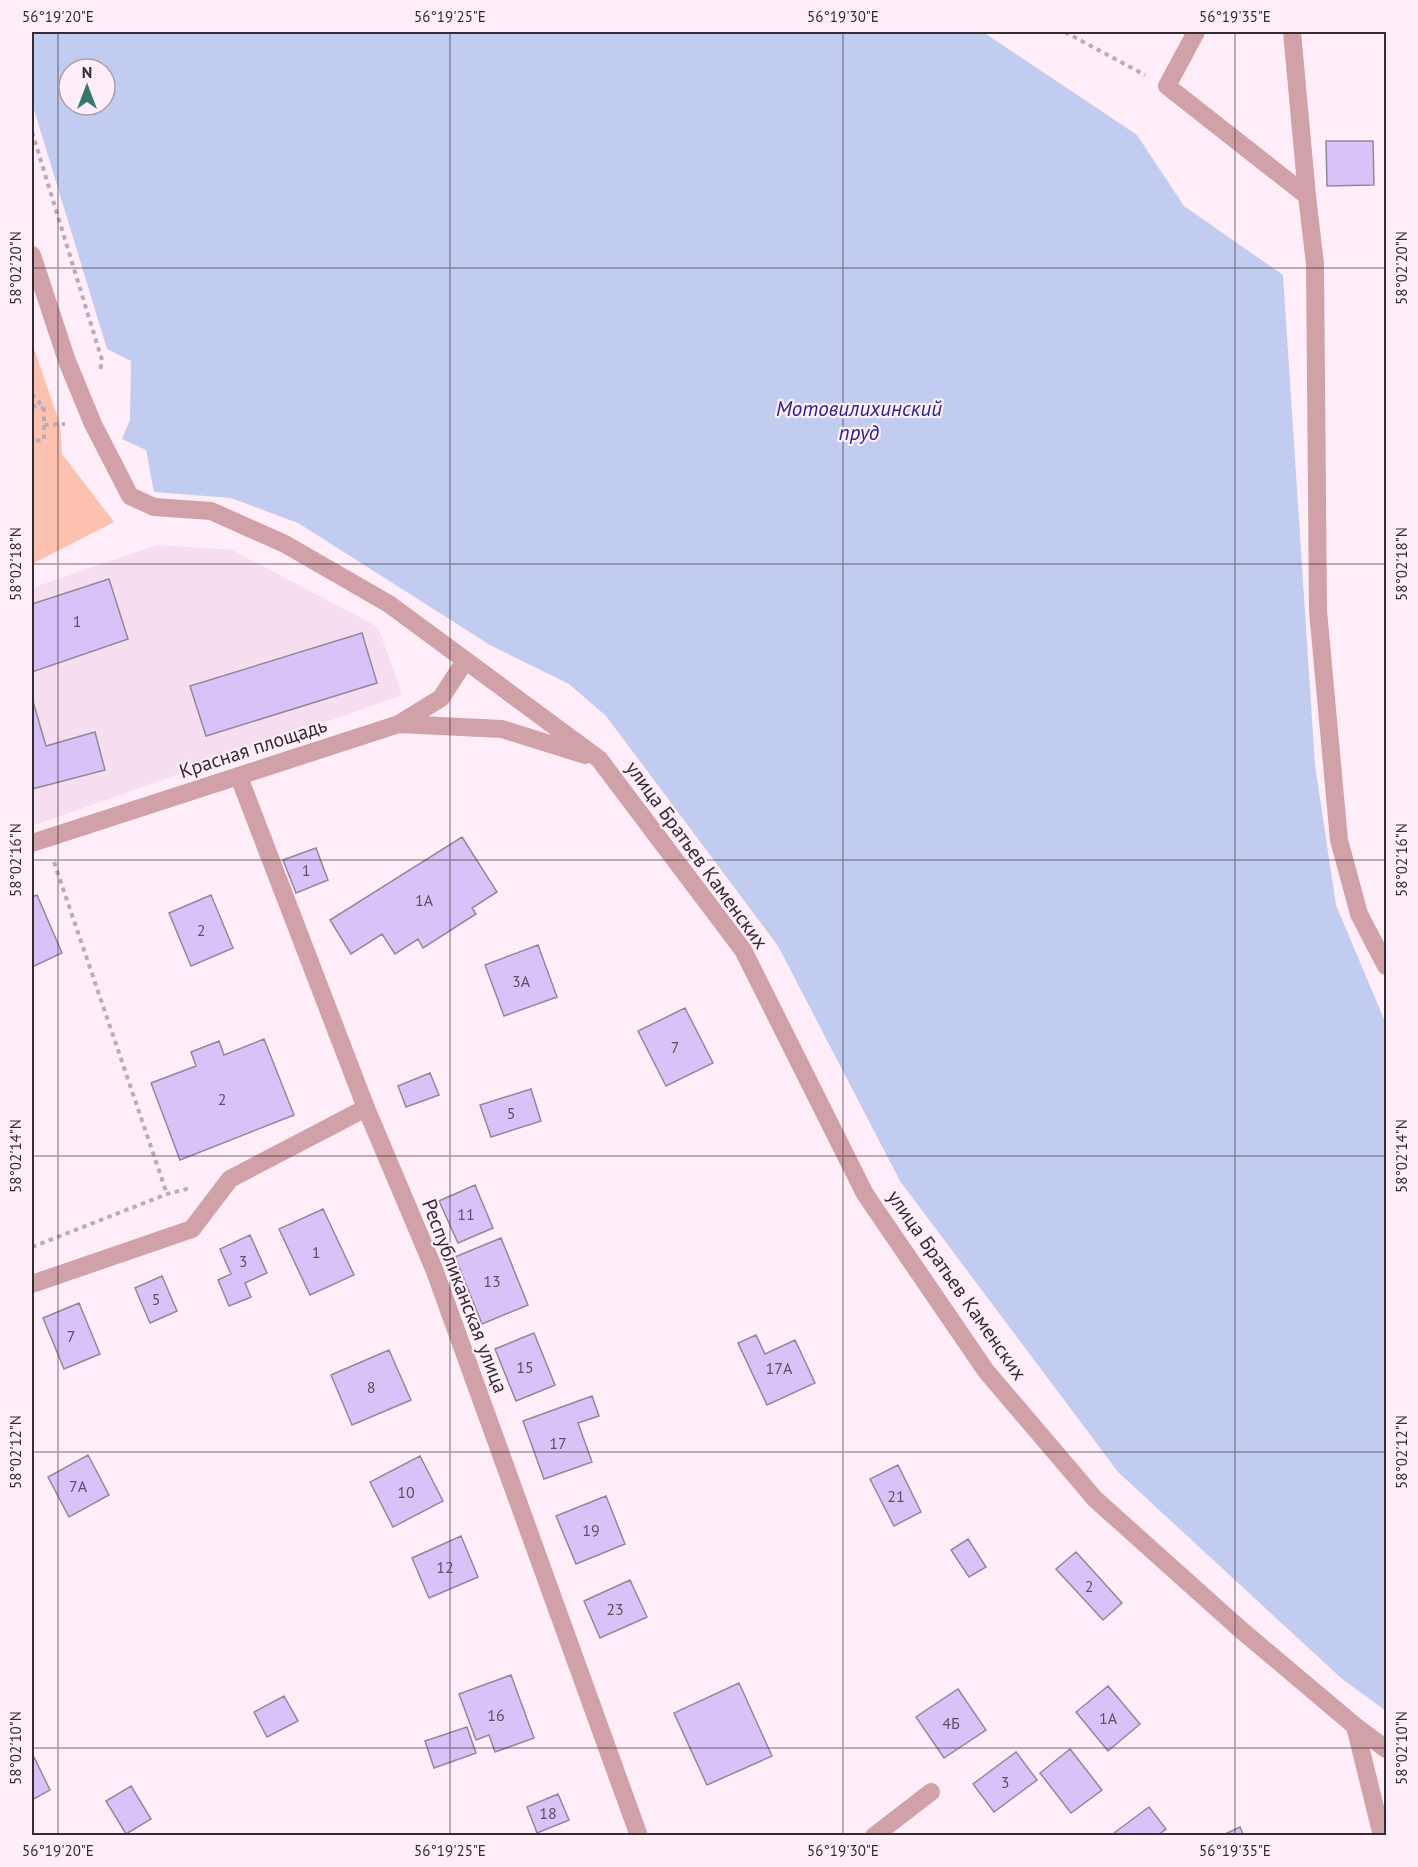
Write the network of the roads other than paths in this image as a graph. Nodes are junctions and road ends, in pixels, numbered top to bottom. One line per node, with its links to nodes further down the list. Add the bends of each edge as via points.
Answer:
1 (1196, 32): 3 (street, via 1167,86)
2 (1292, 32): 3 (street)
3 (1307, 196): 10 (street, via 1315,264 1318,611 1339,840 1359,914)
4 (32, 255): 5 (street, улица Братьев Каменских, via 67,361 93,424 130,496 154,507 211,511 285,544 389,604)
5 (465, 661): 6 (street, Красная площадь, via 441,698); 7 (street, улица Братьев Каменских)
6 (399, 724): 7 (street, улица Братьев Каменских, via 502,729); 8 (street, Красная площадь)
7 (600, 759): 13 (street, улица Братьев Каменских, via 743,950 865,1194 986,1371 1095,1499)
8 (239, 777): 9 (street, Красная площадь); 11 (street, Республиканская улица)
9 (40, 840)
10 (1386, 966)
11 (366, 1108): 12 (street, via 230,1179 192,1229); 16 (street, Республиканская улица, via 434,1269)
12 (32, 1284)
13 (1355, 1725): 14 (street, улица Братьев Каменских); 18 (street)
14 (1386, 1749)
15 (931, 1792): 17 (street)
16 (639, 1836)
17 (874, 1836)
18 (1382, 1836)

